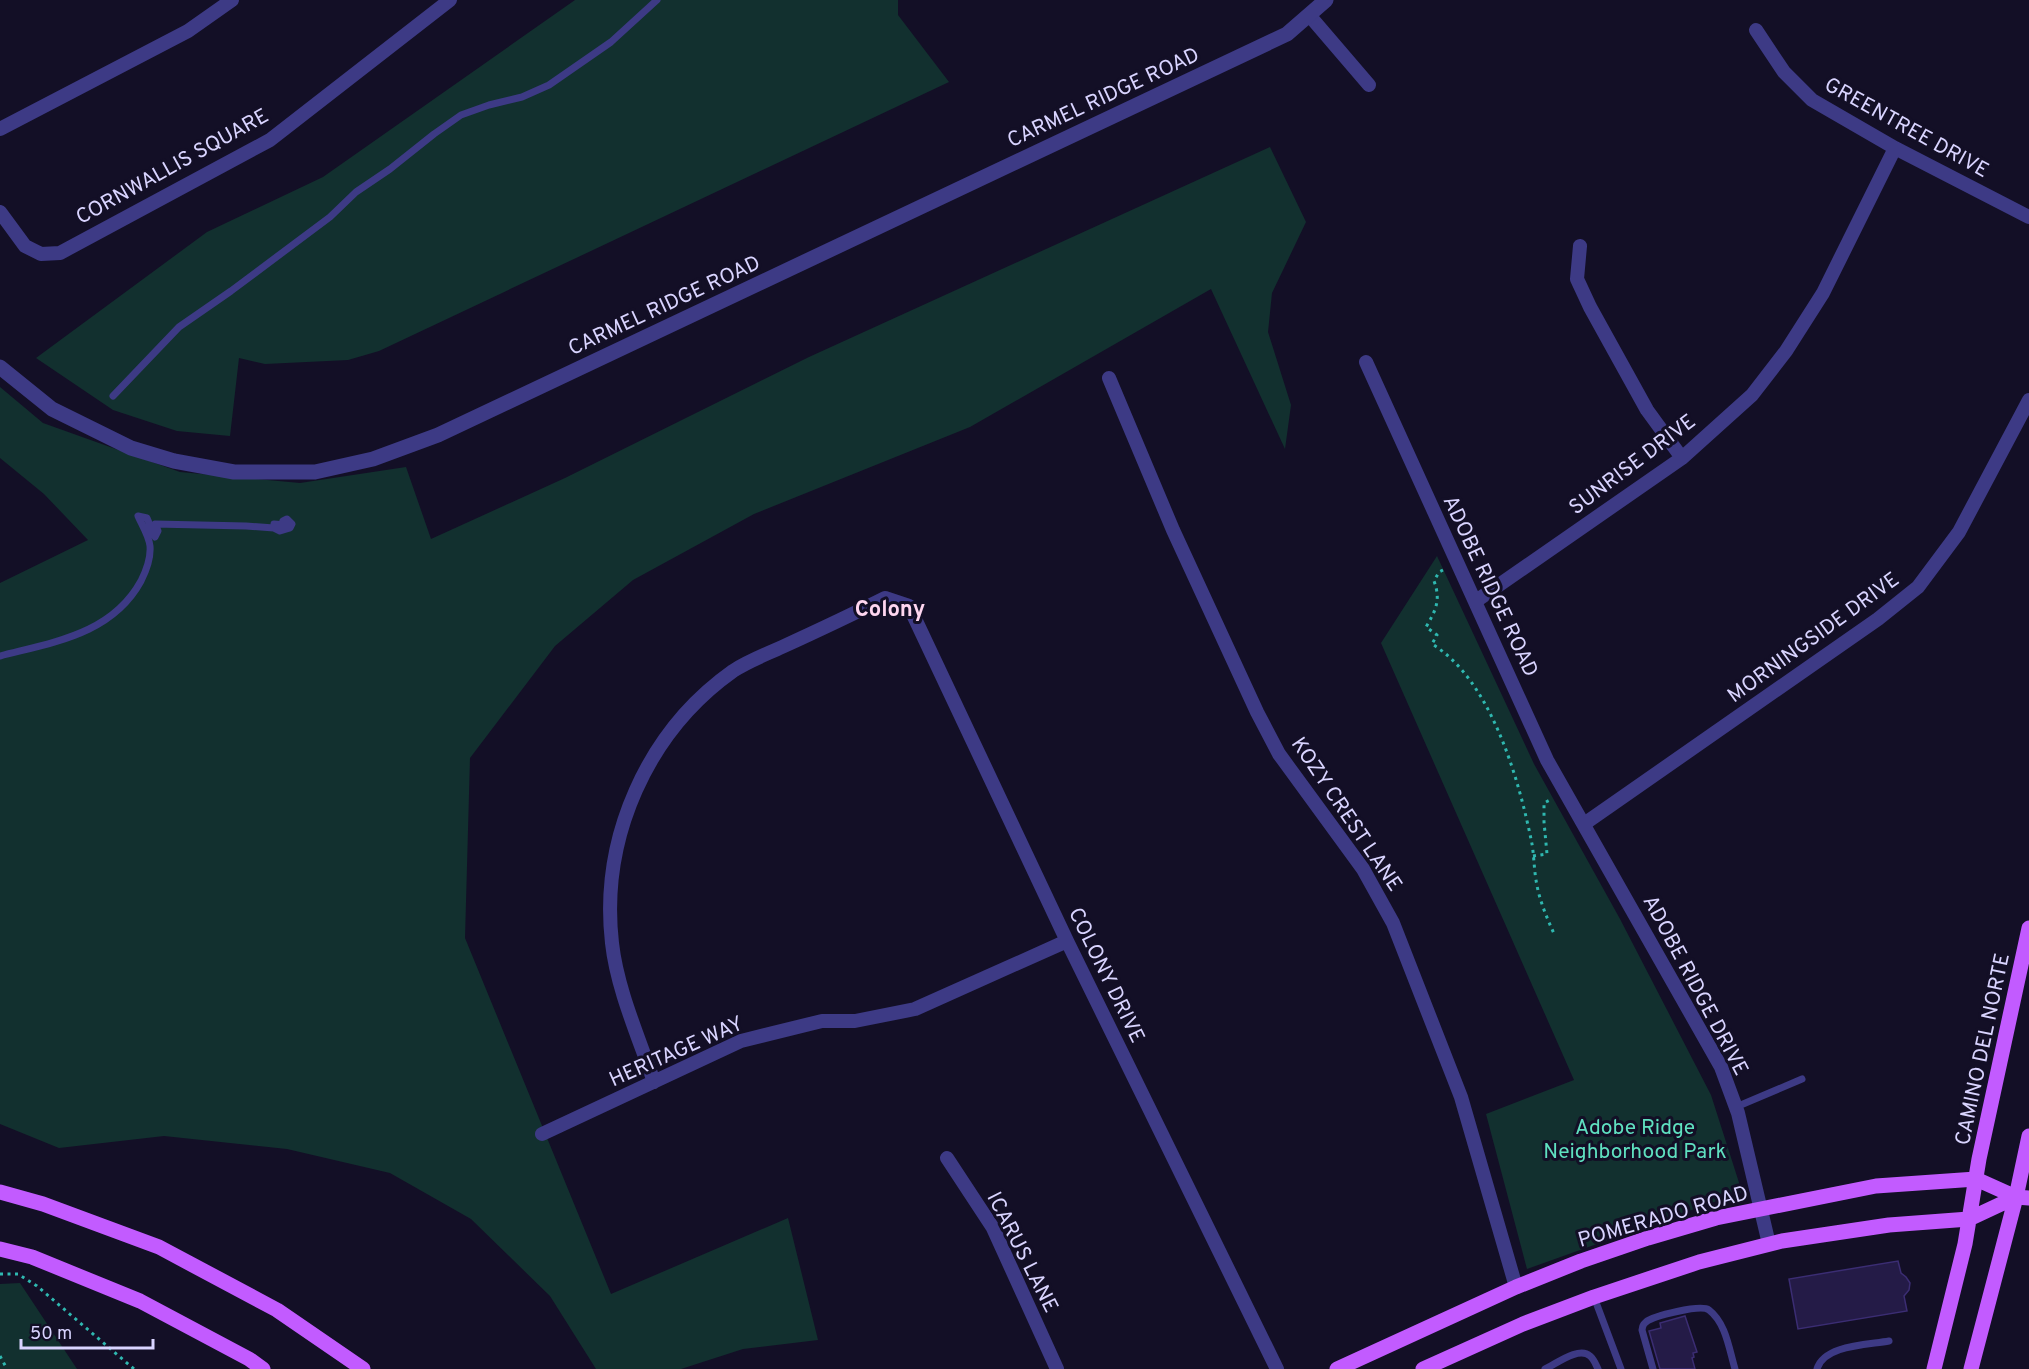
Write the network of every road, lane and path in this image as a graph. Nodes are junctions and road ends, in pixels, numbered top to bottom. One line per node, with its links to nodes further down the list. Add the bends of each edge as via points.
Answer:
1 (232, 0): 8 (street, via 188,32)
2 (450, 0): 10 (street, CORNWALLIS SQUARE, via 270,140 60,253 41,254 25,246)
3 (657, 0): 16 (lane, via 611,42 549,85 461,115 434,134 356,192 330,218 179,327)
4 (1326, 0): 5 (street, CARMEL RIDGE ROAD)
5 (1309, 15): 7 (street); 14 (street, CARMEL RIDGE ROAD, via 1287,34 438,435 374,459 315,472 234,472 174,461 131,448 52,409)
6 (1756, 30): 9 (street, GREENTREE DRIVE, via 1784,72 1812,100)
7 (1369, 84)
8 (0, 129)
9 (1895, 148): 11 (street, GREENTREE DRIVE); 18 (street, SUNRISE DRIVE, via 1823,293 1786,351 1752,395)
10 (0, 212)
11 (2029, 217)
12 (1580, 246): 18 (street, via 1577,279 1590,307 1647,410)
13 (1366, 362): 20 (street, ADOBE RIDGE ROAD)
14 (0, 367)
15 (1109, 378): 43 (street, KOZY CREST LANE, via 1173,530 1257,712 1279,754 1363,869 1393,923 1461,1097)
16 (113, 396)
17 (2029, 400): 24 (street, MORNINGSIDE DRIVE, via 1959,532 1918,587)
18 (1682, 458): 21 (street, SUNRISE DRIVE)
19 (274, 524): 22 (lane, via 285,525 283,521 287,519 292,524 280,531 155,524 155,537 147,518 138,516 150,545 149,562 122,608 90,630)
20 (1458, 562): 21 (street, ADOBE RIDGE ROAD); 25 (path, via 1439,572 1434,581 1437,606 1426,627 1437,635 1432,644 1459,666 1486,708 1510,761 1524,806)
21 (1476, 601): 23 (street, ADOBE RIDGE ROAD)
22 (0, 656)
23 (1565, 792): 24 (street, ADOBE RIDGE ROAD); 25 (path, via 1544,803 1547,854)
24 (1584, 824): 31 (street, ADOBE RIDGE DRIVE, via 1721,1067)
25 (1533, 856): 27 (path, via 1545,914)
26 (2029, 928): 35 (main road, CAMINO DEL NORTE)
27 (1556, 936)
28 (1067, 941): 30 (street, HERITAGE WAY, via 915,1009 855,1021 822,1021 741,1041); 30 (street, COLONY DRIVE, via 909,606 885,598 735,670 686,710 644,771 621,826 611,876 612,942 618,975); 52 (street, COLONY DRIVE)
29 (1802, 1079): 31 (lane)
30 (654, 1082): 32 (street, HERITAGE WAY)
31 (1736, 1107): 38 (street, ADOBE RIDGE DRIVE)
32 (542, 1134)
33 (2029, 1136): 37 (main road)
34 (947, 1158): 51 (street, ICARUS LANE, via 993,1228)
35 (1976, 1179): 37 (main road, POMERADO ROAD); 38 (main road, POMERADO ROAD, via 1876,1186); 39 (main road, CAMINO DEL NORTE)
36 (0, 1192): 50 (main road, via 44,1204 159,1247 277,1310)
37 (2023, 1198): 39 (main road); 62 (main road)
38 (1762, 1210): 40 (street, ADOBE RIDGE DRIVE); 43 (main road, POMERADO ROAD, via 1716,1218 1648,1238)
39 (1969, 1219): 40 (main road, via 1889,1225); 61 (main road, CAMINO DEL NORTE)
40 (1769, 1244): 44 (main road, via 1699,1262)
41 (0, 1249): 49 (main road, via 32,1257 140,1301)
42 (0, 1274): 48 (path, via 18,1274 37,1286)
43 (1516, 1287): 53 (main road, POMERADO ROAD)
44 (1594, 1297): 54 (main road); 57 (lane)
45 (1889, 1341): 60 (lane, via 1835,1350)
46 (0, 1356): 47 (path)
47 (7, 1369)
48 (134, 1369)
49 (263, 1369)
50 (363, 1369)
51 (1057, 1369)
52 (1277, 1369)
53 (1337, 1369)
54 (1423, 1369)
55 (1545, 1369): 56 (lane, via 1584,1353)
56 (1598, 1369)
57 (1621, 1369)
58 (1653, 1369): 59 (lane, via 1642,1330 1647,1320 1703,1307 1721,1323)
59 (1735, 1369)
60 (1816, 1369)
61 (1934, 1369)
62 (1971, 1369)

